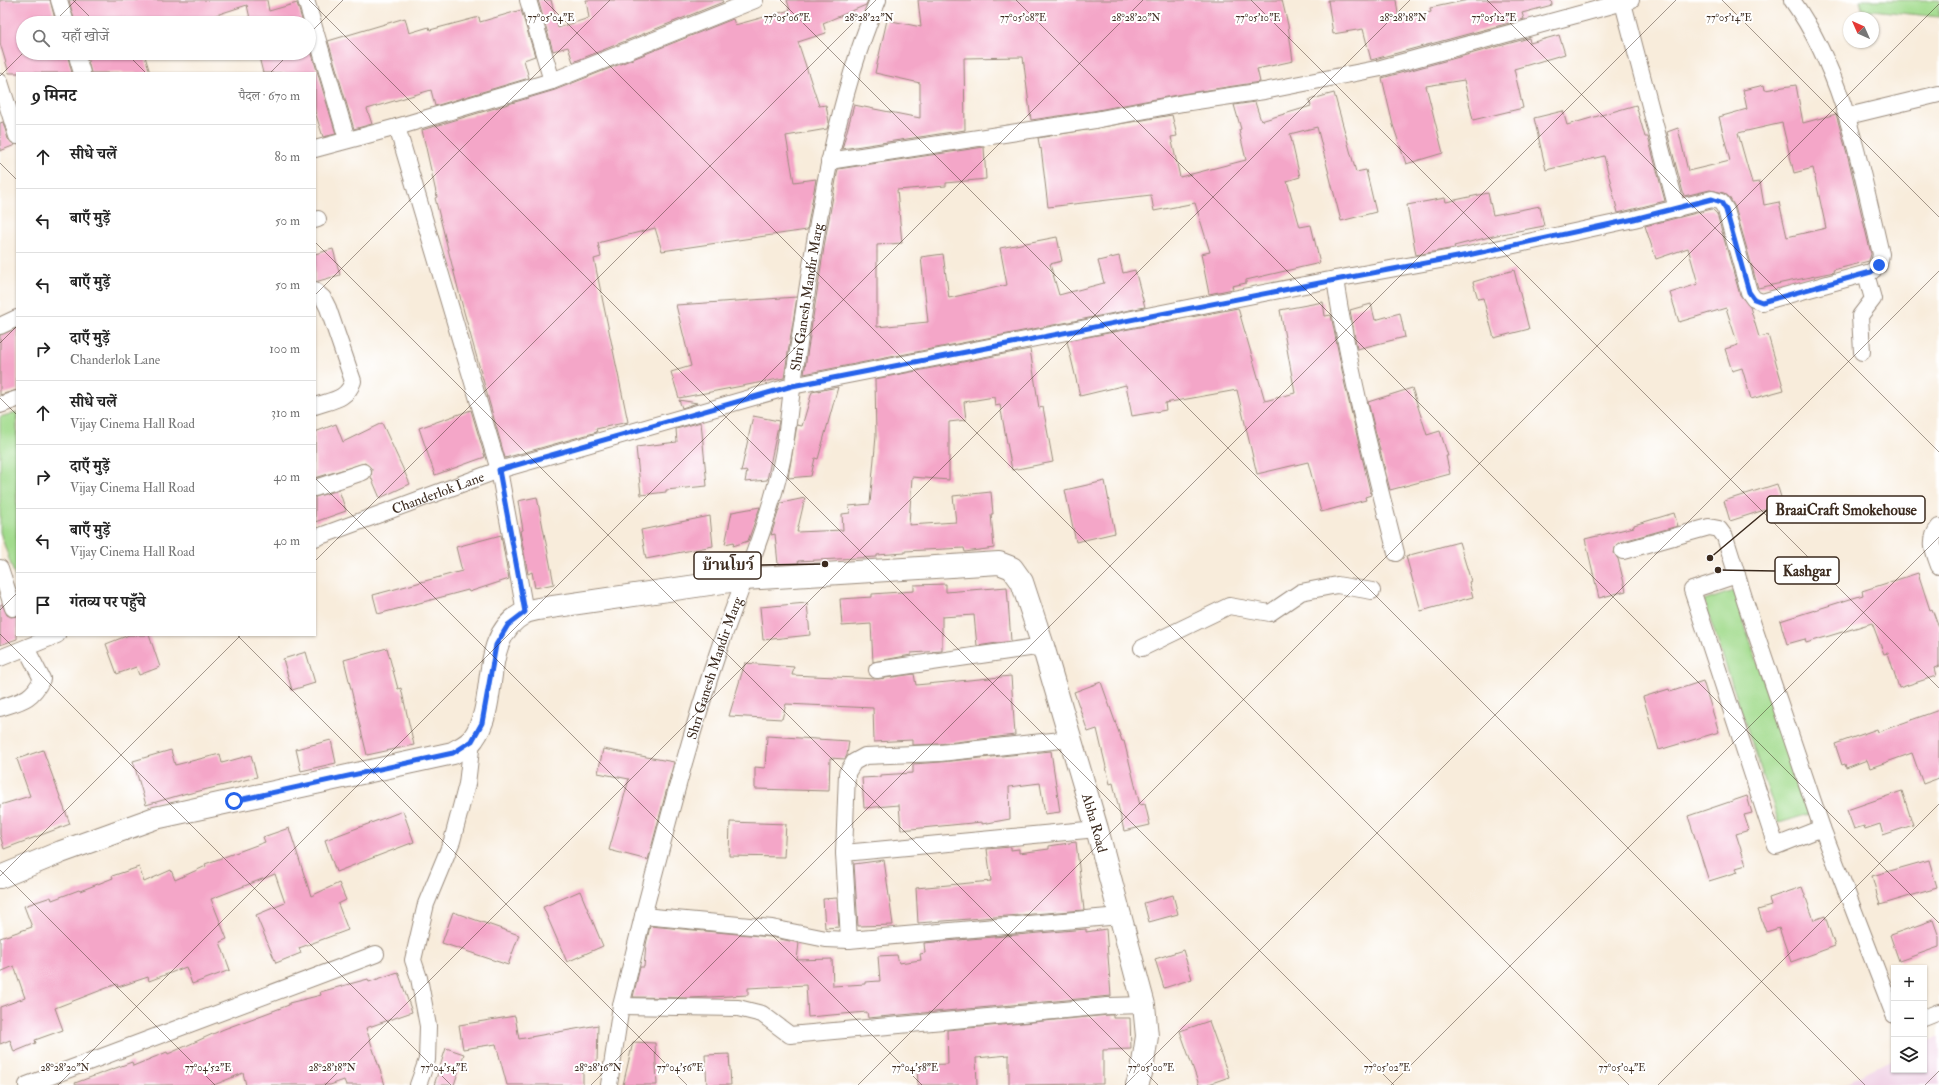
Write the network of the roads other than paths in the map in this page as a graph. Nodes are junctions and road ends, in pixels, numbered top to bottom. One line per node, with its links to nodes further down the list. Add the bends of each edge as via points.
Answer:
1 (59, 0): 8 (street)
2 (306, 0): 9 (street)
3 (528, 0): 13 (street)
4 (755, 0): 13 (street)
5 (878, 0): 22 (street, Shri Ganesh Mandir Marg, via 849,85)
6 (1792, 0): 17 (street, via 1806,20 1832,73)
7 (1627, 1): 22 (street, via 1381,68 1095,120); 23 (street)
8 (64, 16)
9 (311, 16)
10 (316, 34): 20 (street)
11 (78, 60): 12 (street)
12 (82, 72)
13 (552, 81): 18 (street)
14 (0, 82): 16 (street)
15 (1939, 94): 17 (street)
16 (4, 104): 19 (street)
17 (1848, 116): 24 (street, via 1881,254)
18 (397, 126): 20 (street); 34 (street)
19 (16, 134)
20 (347, 139): 21 (street)
21 (316, 148)
22 (829, 161): 30 (street, Shri Ganesh Mandir Marg)
23 (1677, 209): 24 (street, Chanderlok Lane, via 1712,199 1721,202 1726,210 1749,292 1754,299 1762,302); 25 (street, Chanderlok Lane, via 1468,255)
24 (1873, 269): 29 (street, via 1873,299 1860,316)
25 (1335, 280): 30 (street, Chanderlok Lane); 40 (street, via 1342,330 1358,402)
26 (316, 292): 33 (street, via 328,308 353,381 350,390 344,396)
27 (16, 318): 28 (street)
28 (0, 326)
29 (1862, 352)
30 (792, 386): 34 (street, Chanderlok Lane); 44 (street, Shri Ganesh Mandir Marg, via 782,464 761,535)
31 (16, 399): 32 (street)
32 (0, 405)
33 (316, 406)
34 (499, 470): 38 (street, Chanderlok Lane); 47 (street)
35 (363, 472): 36 (street)
36 (316, 488)
37 (1939, 527): 41 (street, via 1933,537 1932,546)
38 (316, 538)
39 (1623, 551): 43 (street, via 1709,527 1719,529 1725,537)
40 (1396, 553)
41 (1939, 566)
42 (0, 568): 46 (street)
43 (1737, 575): 57 (street); 57 (street, via 1692,590 1776,846)
44 (744, 579): 47 (street); 49 (street, Abha Road, via 999,563 1012,568 1022,582); 61 (street, Shri Ganesh Mandir Marg, via 676,788)
45 (1372, 591): 51 (street, via 1337,585 1301,592 1270,613 1229,606)
46 (13, 608)
47 (525, 612): 56 (street, via 508,625 496,645 482,723)
48 (55, 636): 50 (street)
49 (1043, 646): 53 (street); 55 (street, Abha Road)
50 (26, 648): 52 (street); 54 (street, via 42,679 36,691 26,700)
51 (1142, 648)
52 (0, 658)
53 (877, 670)
54 (0, 708)
55 (1071, 739): 58 (street, Abha Road); 59 (street, via 940,753 865,756 854,762 847,773)
56 (472, 741): 60 (street, via 453,753 155,818); 71 (street, via 467,784 452,841 426,904 413,960 428,1026 426,1060)
57 (1822, 828): 67 (street)
58 (1097, 830): 59 (street); 62 (street, Abha Road)
59 (844, 854): 63 (street)
60 (0, 877)
61 (644, 916): 63 (street, via 772,928 826,939); 66 (street, Shri Ganesh Mandir Marg)
62 (1120, 916): 63 (street); 65 (street, Abha Road)
63 (849, 940)
64 (376, 954): 70 (street)
65 (1144, 1005): 66 (street, via 1108,1006 790,1035 762,1014 738,1008); 73 (street, Abha Road, via 1147,1036)
66 (621, 1006): 72 (street)
67 (1891, 1008)
68 (1939, 1012): 69 (street)
69 (1927, 1017)
70 (28, 1085)
71 (418, 1085)
72 (609, 1085)
73 (1137, 1085)

